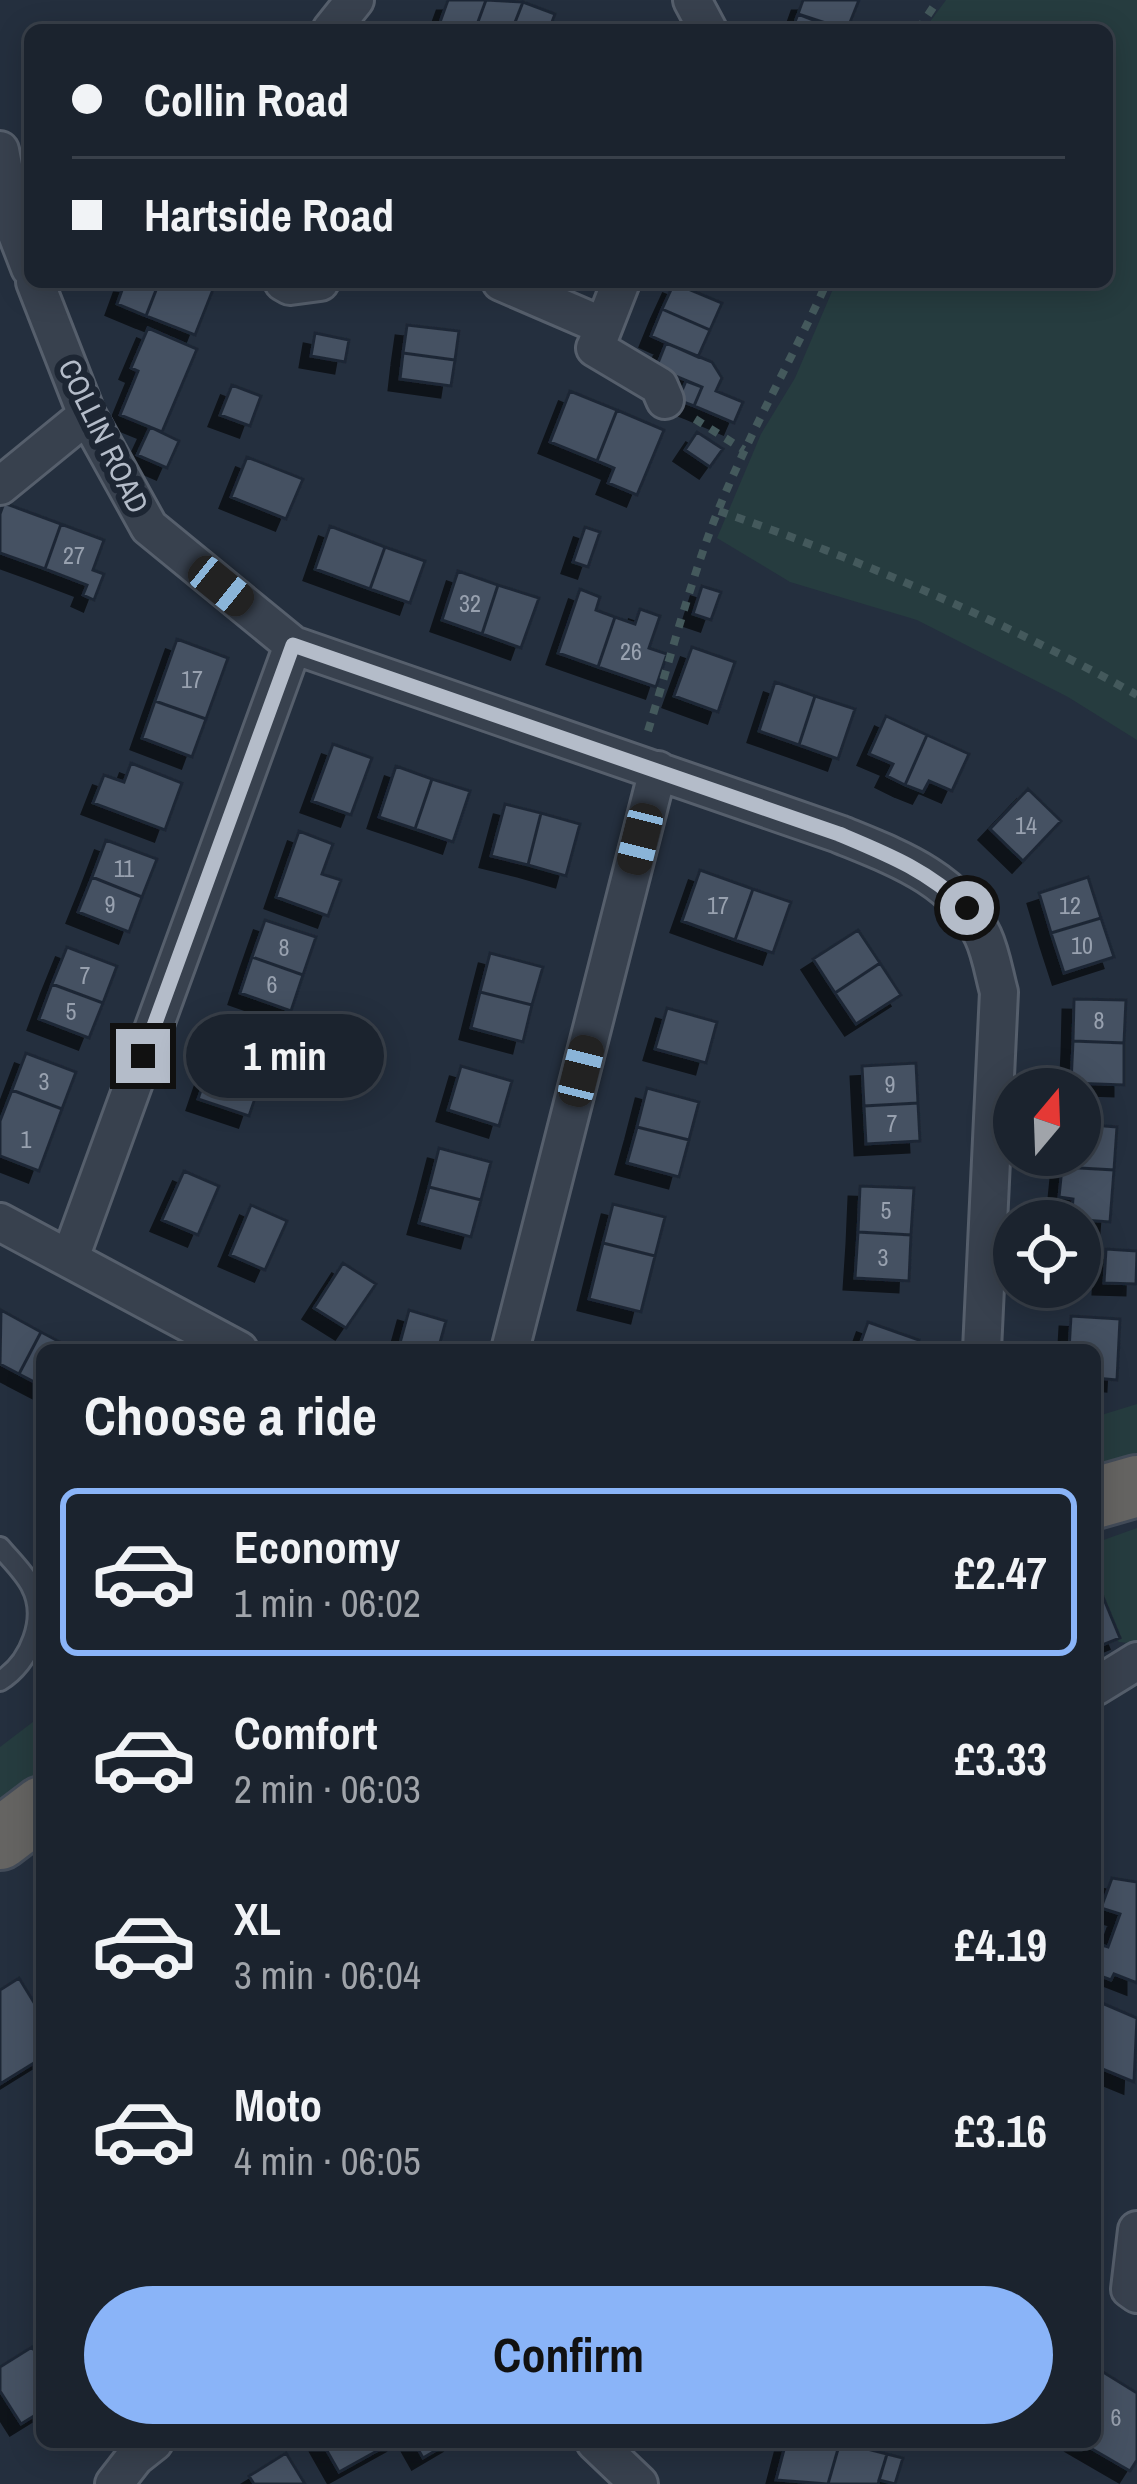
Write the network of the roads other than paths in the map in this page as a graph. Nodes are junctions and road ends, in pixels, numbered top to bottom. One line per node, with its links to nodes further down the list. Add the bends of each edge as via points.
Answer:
1 (356, 0): 2 (street)
2 (336, 24)
3 (0, 150): 4 (street)
4 (22, 228)
5 (37, 288): 10 (street, COLLIN ROAD)
6 (510, 288): 8 (street)
7 (619, 288): 8 (street)
8 (596, 347): 9 (street, via 659,386)
9 (678, 408)
10 (87, 415): 11 (street); 12 (street, COLLIN ROAD, via 149,527)
11 (0, 486)
12 (293, 645): 13 (street, COLLIN ROAD); 15 (street)
13 (652, 755): 17 (street); 18 (street, COLLIN ROAD, via 902,860 967,908 999,992)
14 (0, 1222): 15 (street)
15 (70, 1258): 16 (street)
16 (228, 1344)
17 (511, 1344)
18 (982, 1344)
19 (1137, 1486): 20 (highway)
20 (1101, 1496)
21 (0, 1547): 22 (lane, via 33,1589)
22 (36, 1615)
23 (36, 1636): 25 (lane)
24 (1137, 1661): 26 (street)
25 (0, 1681)
26 (1101, 1684)
27 (36, 1812): 28 (highway)
28 (0, 1839)
29 (1137, 2230): 30 (street, via 1130,2289)
30 (1137, 2294)
31 (146, 2448): 33 (street)
32 (602, 2448): 34 (street)
33 (114, 2484)
34 (639, 2484)

